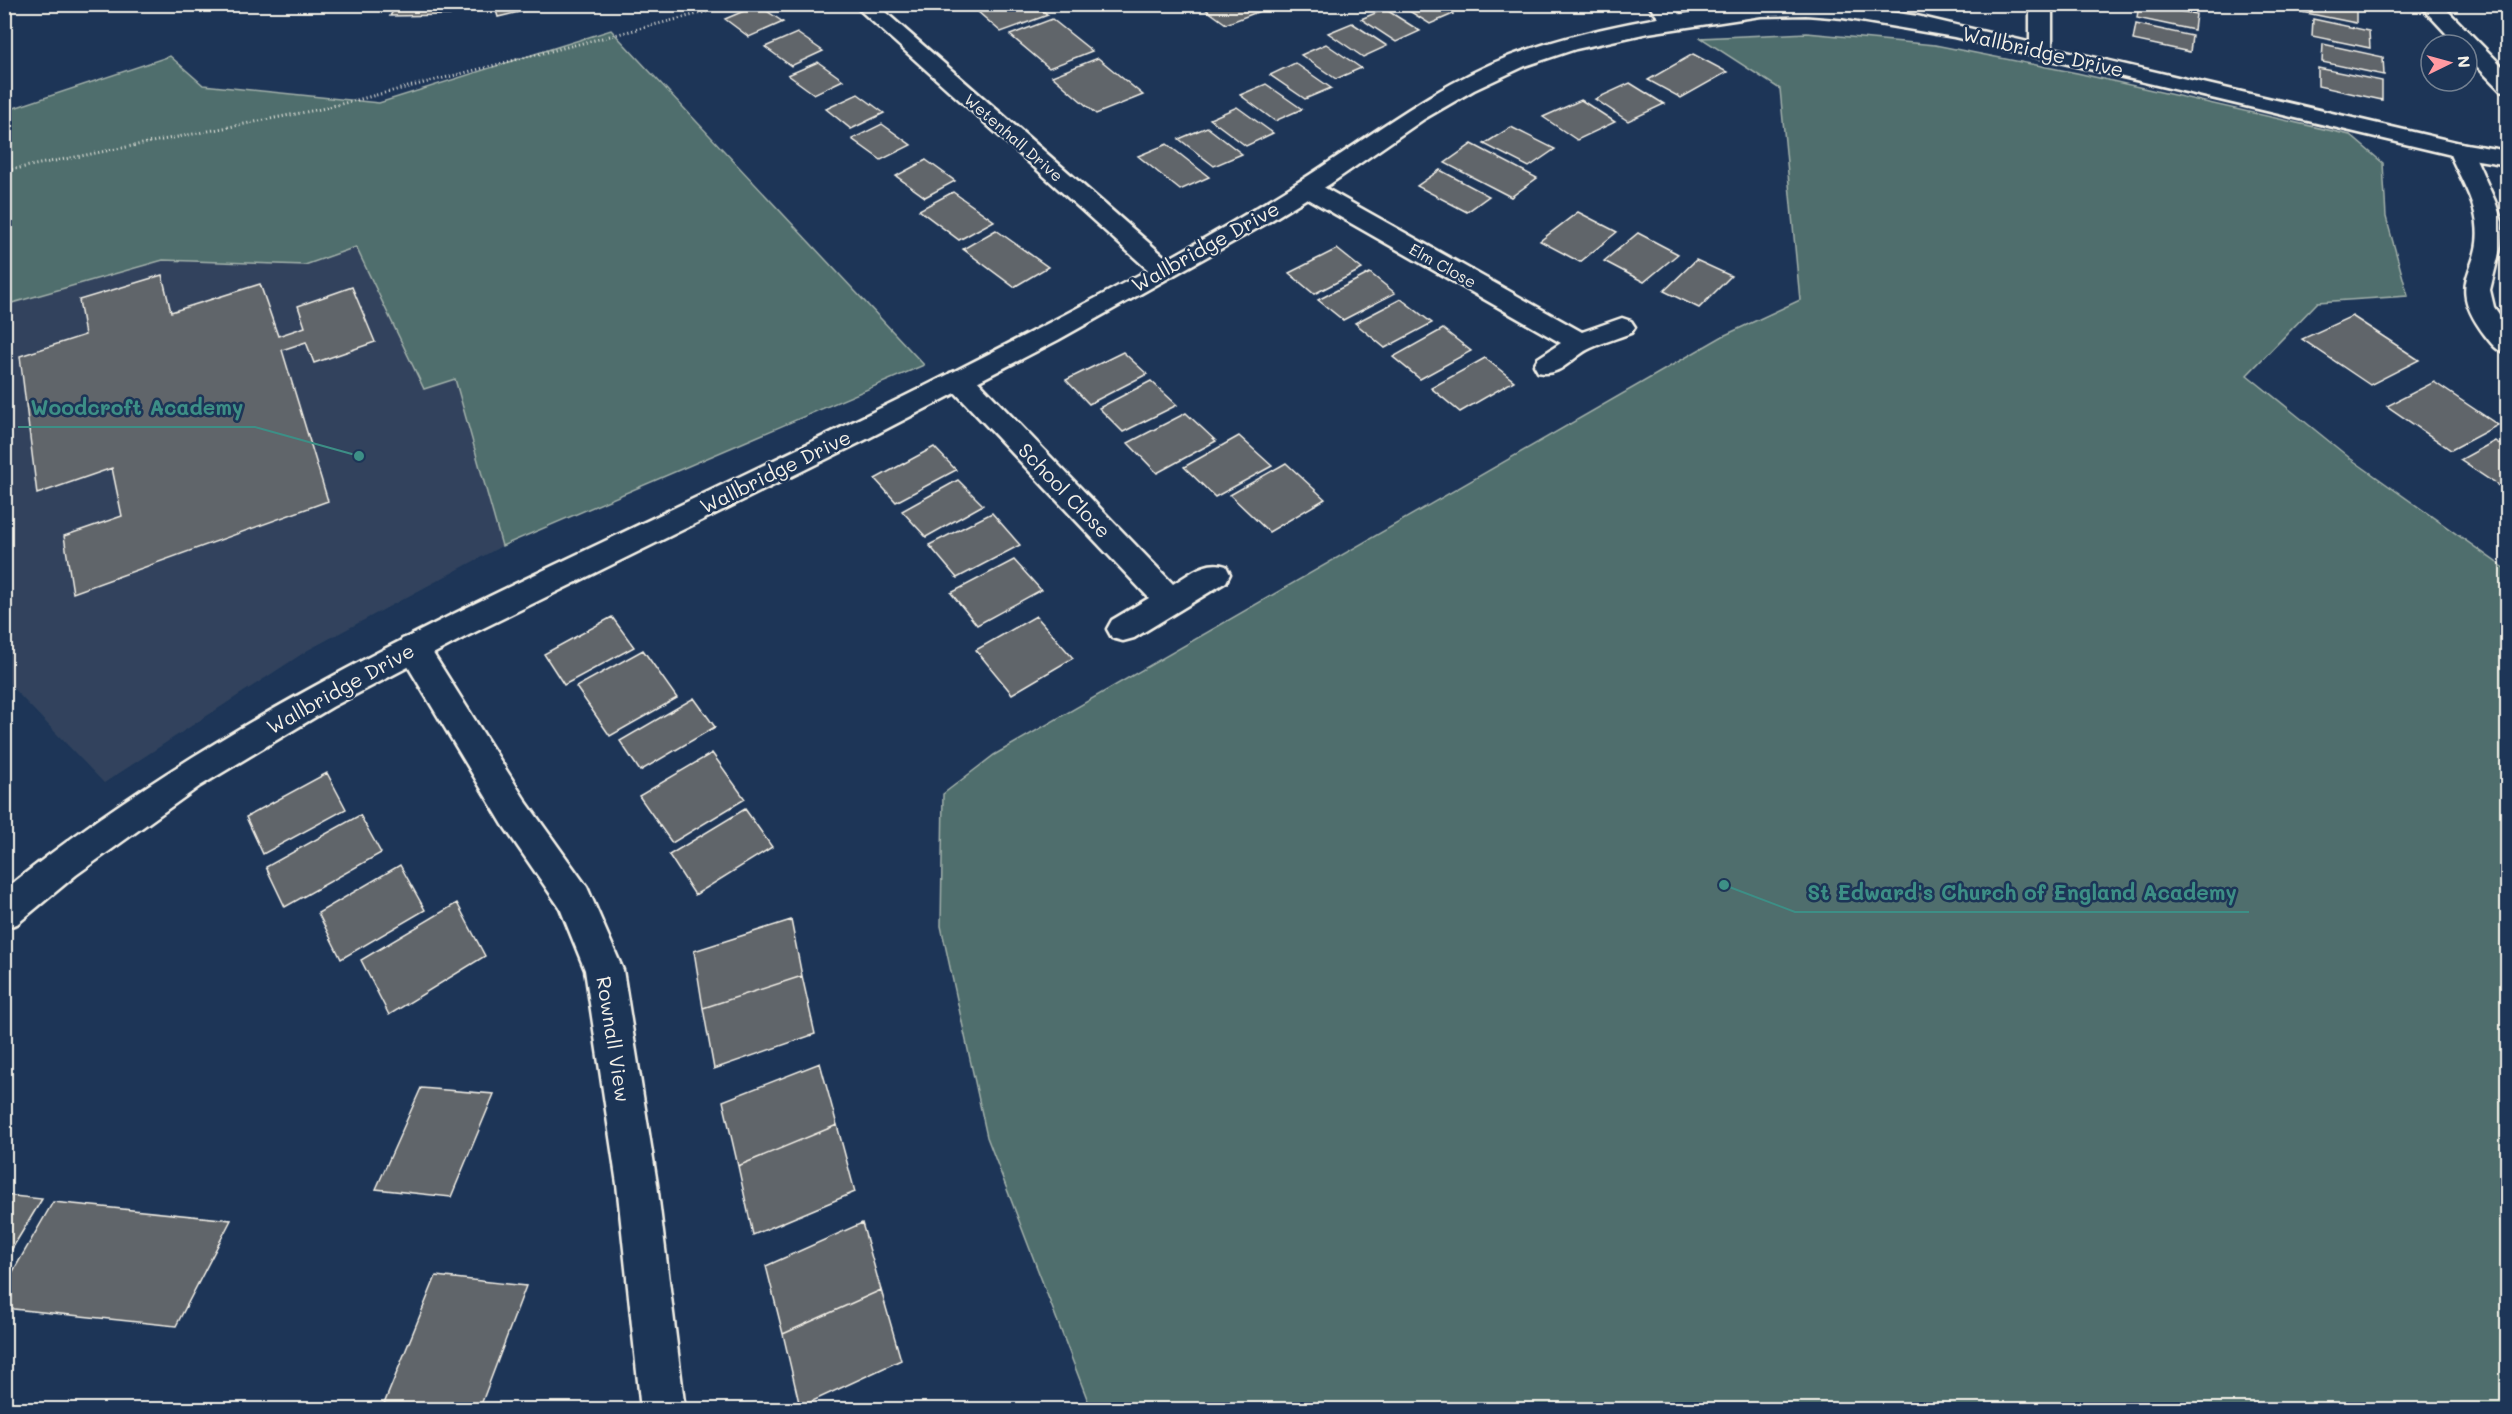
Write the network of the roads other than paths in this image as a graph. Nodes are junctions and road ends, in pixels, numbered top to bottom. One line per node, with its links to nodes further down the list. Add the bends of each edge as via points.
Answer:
1 (863, 4): 11 (street, Wetenhall Drive)
2 (1658, 4): 5 (street)
3 (2041, 4): 6 (street)
4 (2429, 4): 7 (street)
5 (1675, 21): 6 (street, Wallbridge Drive, via 1768,9 1842,10); 10 (street, Wallbridge Drive, via 1614,31 1490,73 1434,102)
6 (2041, 51): 8 (street, Wallbridge Drive)
7 (2508, 85)
8 (2460, 150): 9 (street, Wallbridge Drive); 14 (street, via 2490,230 2488,252 2477,282 2480,308)
9 (2508, 158)
10 (1307, 188): 11 (street, Wallbridge Drive); 13 (street, Elm Close)
11 (1164, 270): 16 (street, Wallbridge Drive)
12 (1622, 327): 13 (street)
13 (1580, 342): 15 (street)
14 (2508, 345)
15 (1548, 365)
16 (960, 380): 18 (street, School Close); 20 (street, Wallbridge Drive)
17 (1215, 574): 18 (street)
18 (1170, 601): 19 (street)
19 (1123, 630)
20 (413, 648): 21 (street, Wallbridge Drive, via 267,728 134,810); 22 (street, Rownall View, via 515,814 574,899 604,970 637,1184)
21 (4, 912)
22 (663, 1410)

